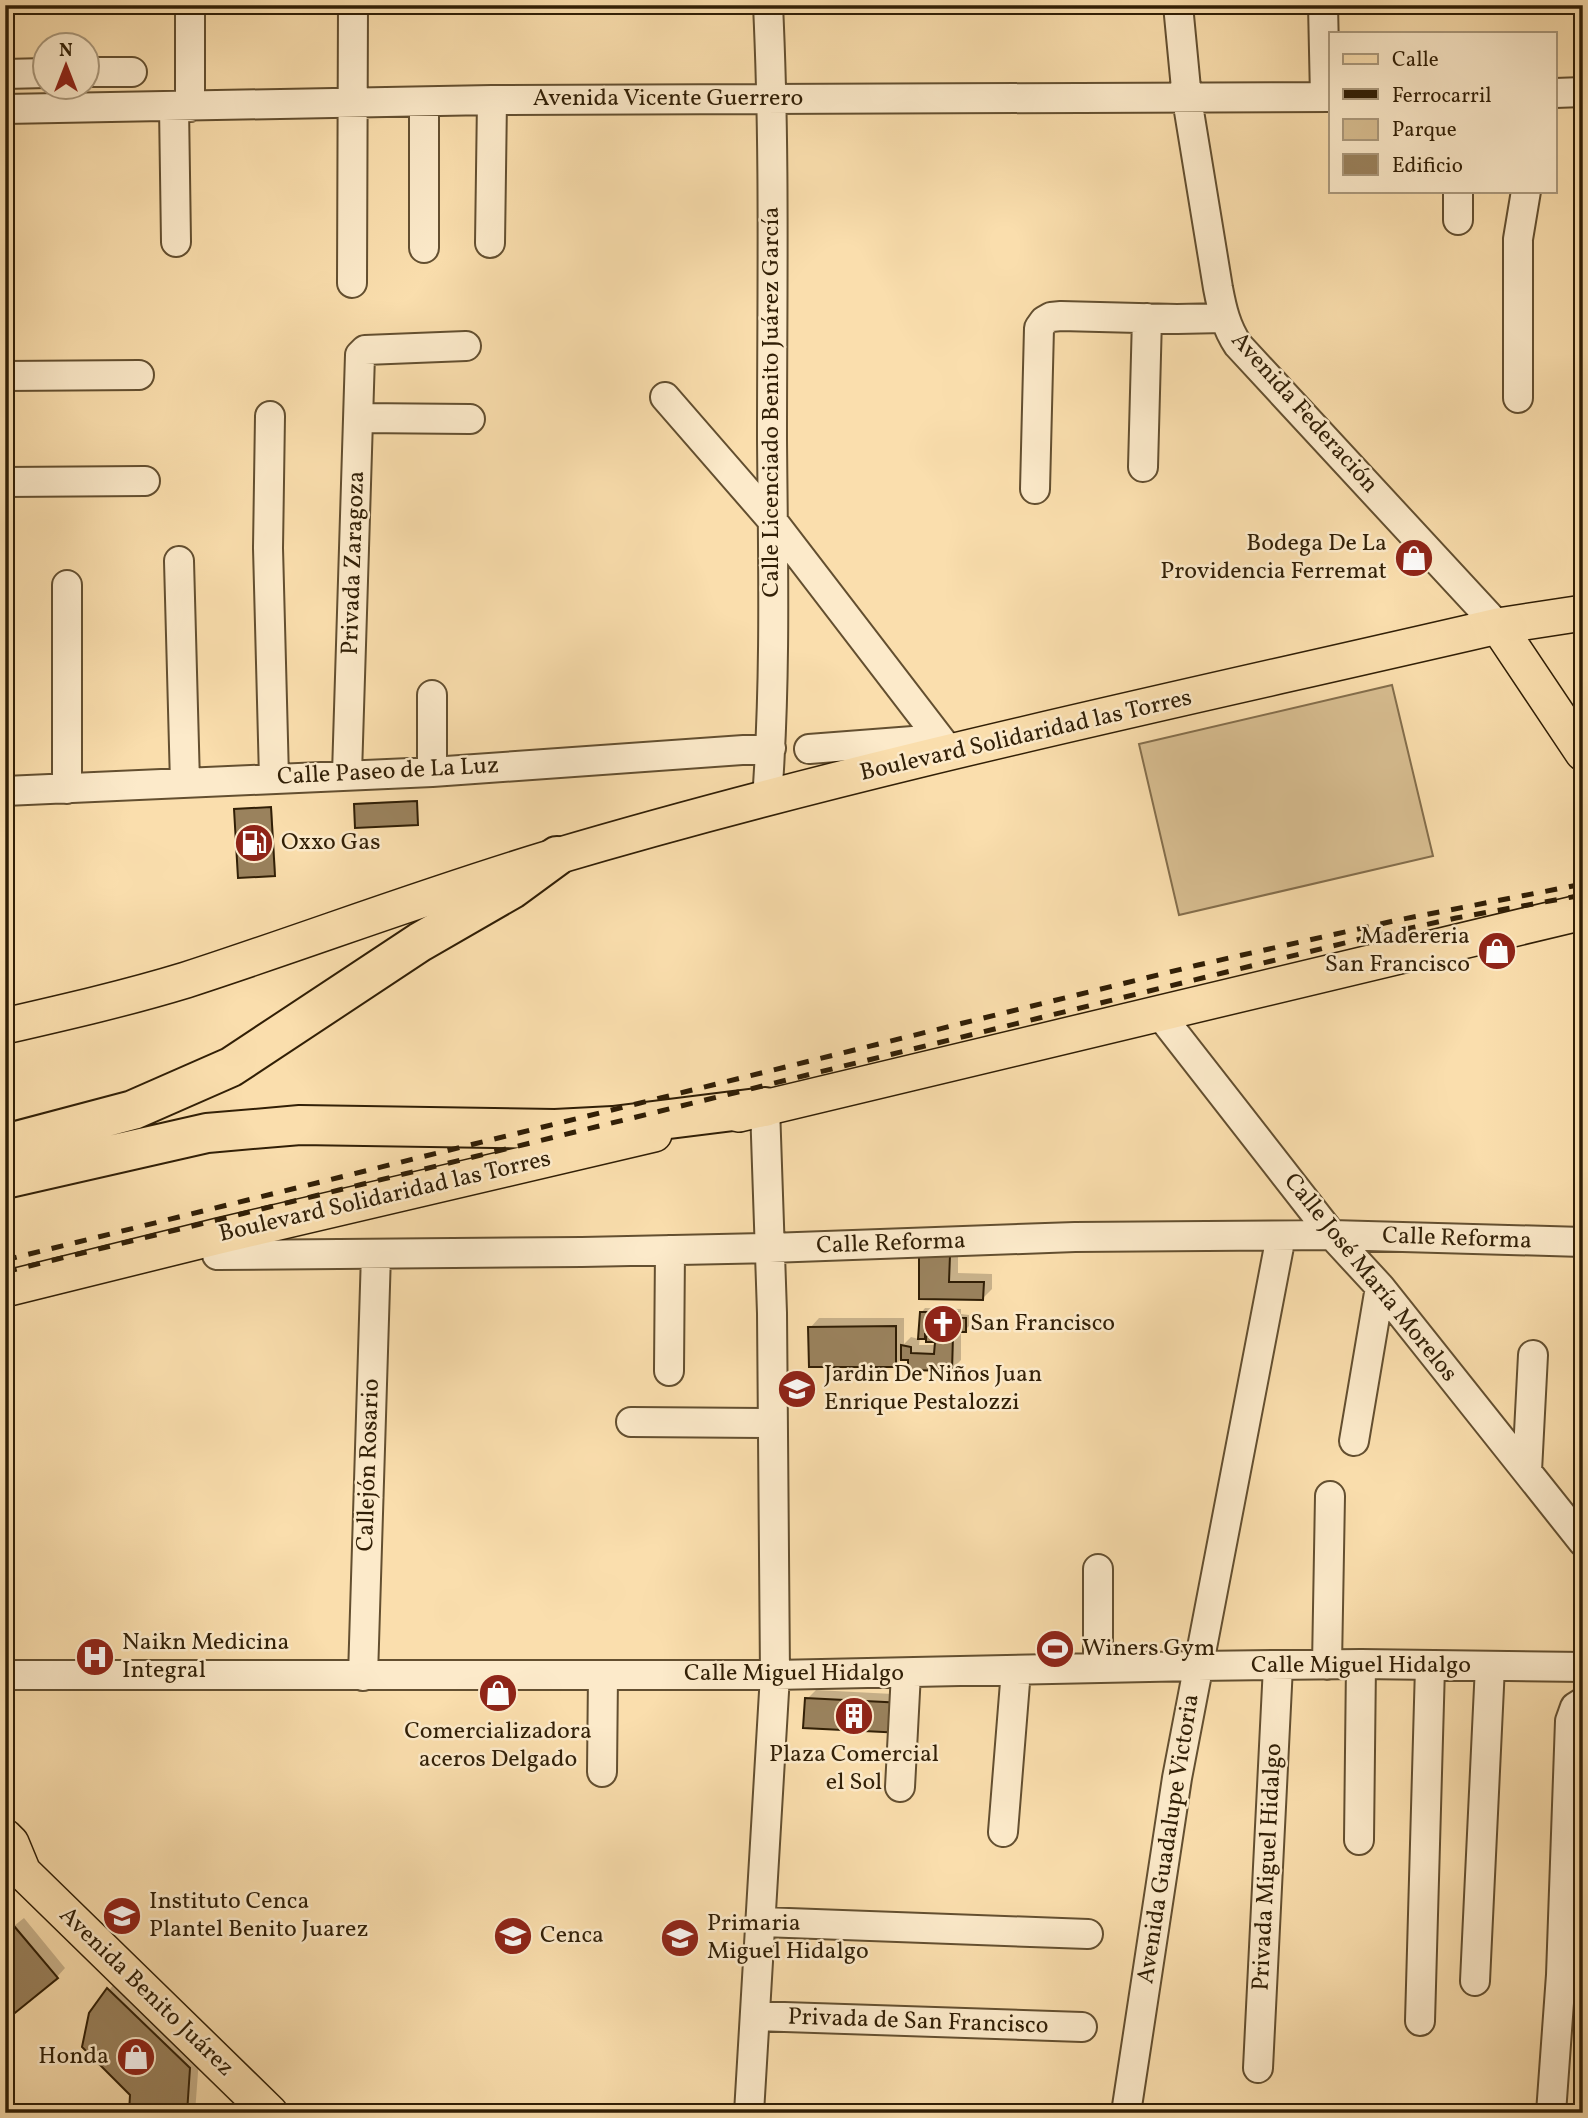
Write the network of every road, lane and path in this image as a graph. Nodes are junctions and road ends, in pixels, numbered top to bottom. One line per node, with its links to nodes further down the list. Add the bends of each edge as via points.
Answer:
1 (190, 5): 18 (street)
2 (353, 5): 17 (street)
3 (768, 5): 13 (street, Calle Licenciado Benito Juárez García)
4 (1178, 5): 14 (street, Avenida Federación)
5 (1323, 5): 12 (street)
6 (102, 72): 7 (street)
7 (132, 72)
8 (32, 73): 9 (street)
9 (5, 74)
10 (1583, 92): 11 (street)
11 (1556, 93)
12 (1328, 97): 14 (street, Avenida Vicente Guerrero)
13 (772, 99): 14 (street, Avenida Vicente Guerrero); 15 (street, Avenida Vicente Guerrero); 41 (street, Calle Licenciado Benito Juárez García)
14 (1187, 99): 28 (street, Avenida Federación)
15 (492, 100): 16 (street, Avenida Vicente Guerrero); 24 (street)
16 (424, 102): 17 (street, Avenida Vicente Guerrero); 25 (street)
17 (353, 103): 18 (street, Avenida Vicente Guerrero); 26 (street)
18 (183, 107): 19 (street, Avenida Vicente Guerrero); 23 (street)
19 (5, 109)
20 (1458, 192): 22 (street)
21 (1525, 192): 33 (street, via 1518,239)
22 (1458, 220)
23 (176, 242)
24 (490, 243)
25 (424, 248)
26 (352, 283)
27 (1147, 318): 28 (street); 37 (street); 40 (street, via 1061,316 1051,317 1039,328)
28 (1224, 318): 45 (street, Avenida Federación, via 1238,345)
29 (466, 346): 35 (street, Privada Zaragoza, via 362,352)
30 (139, 375): 31 (street)
31 (5, 376)
32 (666, 397): 41 (street)
33 (1518, 398)
34 (270, 416): 53 (street)
35 (359, 418): 36 (street); 52 (street, Privada Zaragoza)
36 (470, 419)
37 (1143, 467)
38 (145, 481): 39 (street)
39 (5, 482)
40 (1035, 489)
41 (772, 520): 47 (street); 48 (street, Calle Licenciado Benito Juárez García)
42 (178, 561): 54 (street)
43 (67, 585): 55 (street)
44 (1583, 613): 45 (main road, Boulevard Solidaridad las Torres)
45 (1498, 626): 47 (main road, Boulevard Solidaridad las Torres); 50 (main road, Avenida Federación)
46 (432, 695): 51 (street)
47 (944, 746): 49 (street); 57 (main road, Boulevard Solidaridad las Torres)
48 (771, 748): 51 (street, Calle Paseo de La Luz); 57 (street, Calle Licenciado Benito Juárez García)
49 (809, 749)
50 (1583, 753)
51 (432, 772): 52 (street, Calle Paseo de La Luz)
52 (347, 774): 53 (street, Calle Paseo de La Luz)
53 (274, 778): 54 (street, Calle Paseo de La Luz)
54 (185, 783): 55 (street, Calle Paseo de La Luz)
55 (67, 789): 56 (street, Calle Paseo de La Luz)
56 (5, 792)
57 (767, 799): 58 (main road, Boulevard Solidaridad las Torres)
58 (557, 856): 61 (main road, Boulevard Solidaridad las Torres, via 185,980); 63 (highway, Boulevard Solidaridad las Torres, via 231,1067 134,1110)
59 (1583, 912): 60 (main road, Boulevard Solidaridad las Torres)
60 (1158, 1012): 62 (main road, Boulevard Solidaridad las Torres); 65 (street, Calle José María Morelos)
61 (5, 1026)
62 (765, 1107): 64 (highway, Boulevard Solidaridad las Torres, via 567,1129 300,1125 206,1133); 66 (main road, Boulevard Solidaridad las Torres); 69 (street)
63 (5, 1143)
64 (5, 1179)
65 (1332, 1235): 67 (street, Calle Reforma); 68 (street, Calle Reforma); 72 (street, Calle José María Morelos)
66 (219, 1236): 71 (street, Calle Reforma, via 217,1255); 73 (main road, Boulevard Solidaridad las Torres)
67 (1281, 1236): 69 (street, Calle Reforma, via 1075,1237); 85 (street, Avenida Guadalupe Victoria)
68 (1583, 1242)
69 (770, 1248): 70 (street, Calle Reforma); 77 (street)
70 (670, 1250): 71 (street, Calle Reforma, via 582,1262); 75 (street)
71 (376, 1254): 96 (street, Callejón Rosario)
72 (1380, 1287): 78 (street); 79 (street, Calle José María Morelos)
73 (5, 1289)
74 (1533, 1356): 79 (street)
75 (669, 1371)
76 (631, 1422): 77 (street)
77 (772, 1423): 95 (street)
78 (1354, 1441)
79 (1527, 1471): 81 (street, Calle José María Morelos)
80 (1330, 1496): 84 (street)
81 (1583, 1542)
82 (1098, 1569): 90 (street)
83 (1361, 1664): 84 (street, Calle Miguel Hidalgo); 88 (street, Calle Miguel Hidalgo); 102 (street)
84 (1327, 1665): 86 (street, Calle Miguel Hidalgo)
85 (1197, 1666): 86 (street, Calle Miguel Hidalgo); 90 (street, Calle Miguel Hidalgo); 114 (street, Avenida Guadalupe Victoria)
86 (1278, 1666): 111 (street, Privada Miguel Hidalgo)
87 (1490, 1666): 88 (street, Calle Miguel Hidalgo); 89 (street, Calle Miguel Hidalgo); 107 (street)
88 (1430, 1667): 109 (street)
89 (1583, 1667)
90 (1098, 1668): 91 (street, Calle Miguel Hidalgo)
91 (1016, 1670): 92 (street, Calle Miguel Hidalgo); 100 (street)
92 (906, 1673): 95 (street, Calle Miguel Hidalgo); 99 (street)
93 (5, 1675): 96 (street, Calle Miguel Hidalgo)
94 (603, 1675): 95 (street, Calle Miguel Hidalgo); 96 (street, Calle Miguel Hidalgo); 98 (street)
95 (775, 1675): 104 (street)
96 (363, 1676)
97 (1583, 1702): 106 (street, via 1575,1707 1570,1721)
98 (602, 1772)
99 (900, 1787)
100 (1003, 1832)
101 (5, 1837): 103 (main road, Avenida Benito Juárez, via 11,1843)
102 (1359, 1840)
103 (14, 1869): 112 (main road, Avenida Benito Juárez)
104 (761, 1922): 105 (street); 108 (street)
105 (1088, 1934)
106 (1572, 1977): 115 (street)
107 (1475, 1981)
108 (755, 2016): 110 (street, Privada de San Francisco); 113 (street)
109 (1420, 2021)
110 (1082, 2027)
111 (1258, 2068)
112 (270, 2113)
113 (749, 2113)
114 (1126, 2113)
115 (1551, 2113)

